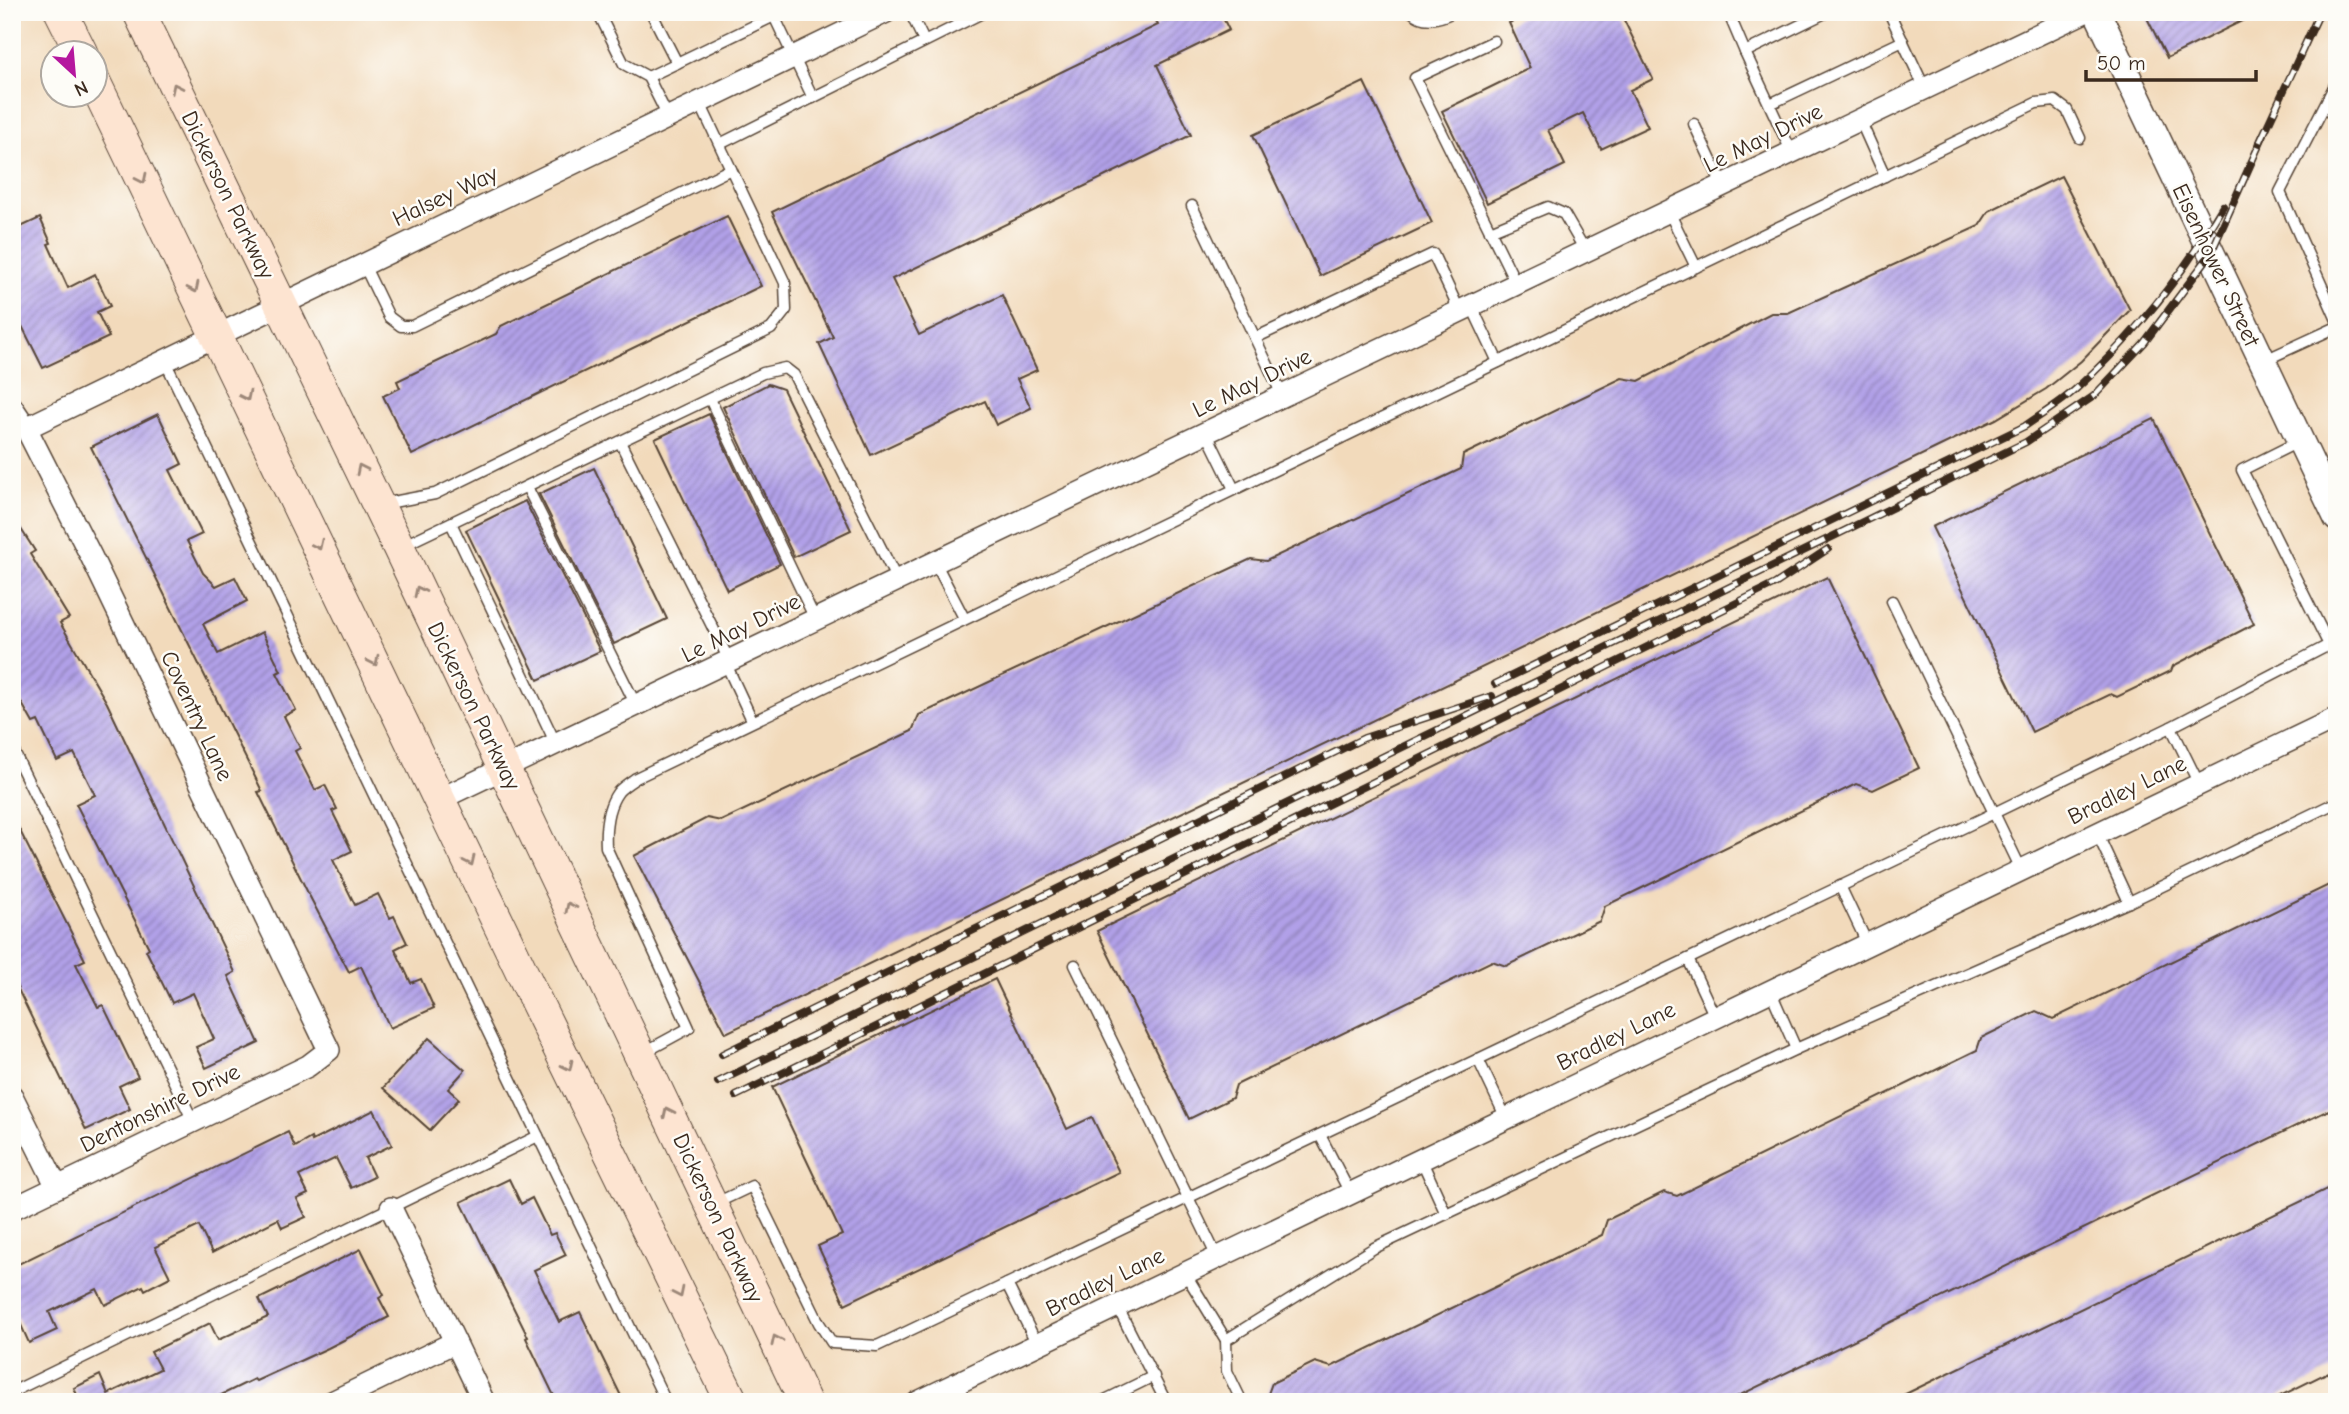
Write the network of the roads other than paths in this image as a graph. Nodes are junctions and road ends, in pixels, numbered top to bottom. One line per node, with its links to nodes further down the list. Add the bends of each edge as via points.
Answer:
1 (61, 12): 16 (main road)
2 (139, 12): 46 (main road, Dickerson Parkway, one-way to 2)
3 (598, 12): 23 (lane, via 624,64)
4 (652, 12): 22 (lane)
5 (886, 12): 21 (street, Halsey Way)
6 (909, 12): 17 (lane)
7 (984, 12): 17 (lane)
8 (1412, 12): 9 (lane, via 1424,19)
9 (1453, 12)
10 (1728, 12): 20 (lane)
11 (1828, 12): 20 (lane)
12 (1889, 12): 19 (lane)
13 (2085, 12): 25 (street, Le May Drive)
14 (2097, 12): 54 (street, Eisenhower Street)
15 (775, 14): 21 (lane); 22 (lane)
16 (74, 38)
17 (924, 41): 26 (lane)
18 (1494, 41): 41 (lane, via 1415,78)
19 (1903, 41): 25 (lane); 28 (lane)
20 (1745, 51): 28 (lane)
21 (793, 57): 26 (lane); 27 (street, Halsey Way)
22 (677, 63): 23 (lane)
23 (648, 77): 30 (lane)
24 (2337, 82): 48 (lane, via 2280,192)
25 (1925, 89): 31 (street, Le May Drive)
26 (813, 98): 34 (lane)
27 (700, 103): 30 (street, Halsey Way); 34 (lane)
28 (1770, 104): 35 (lane)
29 (107, 108): 50 (main road, one-way to 50)
30 (669, 119): 43 (street, Halsey Way)
31 (1860, 120): 35 (street, Le May Drive); 37 (lane)
32 (1694, 124): 38 (lane)
33 (2080, 138): 37 (lane, via 2067,110 2055,101 2036,103)
34 (720, 144): 36 (lane)
35 (1792, 153): 38 (street, Le May Drive)
36 (731, 169): 43 (lane, via 412,326 401,326 389,317); 64 (lane, via 785,283 786,310 771,329 435,494)
37 (1885, 176): 44 (lane)
38 (1723, 186): 40 (street, Le May Drive)
39 (1192, 206): 51 (lane)
40 (1669, 212): 42 (street, Le May Drive); 44 (lane)
41 (1490, 231): 42 (lane, via 1548,207 1564,214); 45 (lane)
42 (1586, 252): 45 (street, Le May Drive)
43 (363, 263): 46 (street, Halsey Way)
44 (1696, 267): 53 (lane)
45 (1517, 285): 47 (street, Le May Drive)
46 (281, 303): 50 (street, Halsey Way); 64 (main road, Dickerson Parkway, one-way to 46)
47 (1466, 309): 51 (lane, via 1433,254); 53 (lane); 55 (street, Le May Drive)
48 (2337, 320)
49 (2337, 327): 54 (lane)
50 (217, 334): 52 (street, Halsey Way); 82 (main road, one-way to 82)
51 (1255, 338): 55 (lane)
52 (165, 360): 58 (street, Halsey Way); 102 (lane)
53 (1498, 362): 63 (lane)
54 (2262, 362): 61 (street, Eisenhower Street)
55 (1283, 397): 59 (street, Le May Drive)
56 (710, 399): 60 (lane); 69 (lane, via 763,373 785,368 794,375); 72 (lane)
57 (12, 407): 58 (street, Coventry Lane)
58 (26, 428): 95 (street, Coventry Lane)
59 (1207, 434): 63 (lane); 68 (street, Le May Drive)
60 (620, 442): 62 (lane); 73 (lane)
61 (2300, 442): 65 (street, Eisenhower Street); 77 (lane, via 2242,470 2329,645)
62 (527, 487): 66 (lane); 74 (lane)
63 (1234, 489): 71 (lane)
64 (378, 505): 67 (main road, Dickerson Parkway)
65 (2337, 518)
66 (451, 523): 67 (lane); 78 (lane)
67 (399, 548): 80 (main road, Dickerson Parkway, one-way to 67)
68 (936, 564): 69 (street, Le May Drive); 71 (lane)
69 (898, 582): 72 (street, Le May Drive)
70 (1892, 601): 84 (lane)
71 (964, 618): 76 (lane)
72 (816, 621): 73 (street, Le May Drive)
73 (728, 664): 74 (street, Le May Drive); 76 (lane)
74 (637, 707): 78 (street, Le May Drive)
75 (2337, 718): 81 (street, Bradley Lane)
76 (752, 720): 96 (lane, via 636,778 618,792 609,813 605,831 612,864 689,1028)
77 (2171, 727): 81 (lane); 84 (lane)
78 (556, 744): 80 (street, Le May Drive)
79 (12, 748): 100 (lane)
80 (504, 769): 82 (street, Le May Drive); 96 (main road, Dickerson Parkway, one-way to 80)
81 (2199, 784): 85 (street, Bradley Lane)
82 (440, 799): 124 (main road, one-way to 124)
83 (2337, 802): 88 (lane)
84 (1994, 813): 86 (lane); 87 (lane)
85 (2097, 833): 86 (street, Bradley Lane); 88 (lane)
86 (2021, 869): 89 (street, Bradley Lane)
87 (1840, 886): 89 (lane); 90 (lane)
88 (2129, 902): 94 (lane)
89 (1867, 943): 92 (street, Bradley Lane)
90 (1688, 959): 93 (lane); 97 (lane)
91 (1075, 965): 106 (lane)
92 (1770, 990): 93 (street, Bradley Lane); 94 (lane)
93 (1715, 1017): 99 (street, Bradley Lane)
94 (1796, 1049): 110 (lane)
95 (329, 1050): 100 (street, Dentonshire Drive, via 308,1066)
96 (641, 1055): 107 (main road, Dickerson Parkway, one-way to 96)
97 (1478, 1059): 99 (lane); 101 (lane)
98 (12, 1096): 104 (street)
99 (1506, 1118): 103 (street, Bradley Lane)
100 (193, 1121): 104 (street, Dentonshire Drive)
101 (1320, 1135): 105 (lane); 106 (lane)
102 (538, 1136): 108 (lane); 123 (lane)
103 (1420, 1159): 105 (street, Bradley Lane); 110 (lane)
104 (57, 1187): 109 (street, Dentonshire Drive)
105 (1350, 1194): 111 (street, Bradley Lane)
106 (1188, 1199): 111 (lane); 113 (lane)
107 (712, 1205): 113 (lane, via 752,1186 832,1343 877,1346); 125 (main road, Dickerson Parkway, one-way to 107)
108 (391, 1208): 116 (street); 119 (lane)
109 (12, 1209)
110 (1446, 1214): 115 (lane, via 1374,1248)
111 (1217, 1257): 112 (street, Bradley Lane)
112 (1185, 1273): 114 (street, Bradley Lane); 115 (lane)
113 (1007, 1284): 117 (lane)
114 (1117, 1306): 117 (street, Bradley Lane); 118 (lane)
115 (1226, 1340): 129 (lane, via 1227,1371)
116 (455, 1342): 121 (street); 122 (street)
117 (1037, 1344): 120 (street, Bradley Lane)
118 (1153, 1376): 127 (lane); 128 (lane)
119 (12, 1392)
120 (961, 1392): 126 (street, Bradley Lane)
121 (332, 1402)
122 (484, 1402)
123 (666, 1402)
124 (732, 1402)
125 (805, 1402)
126 (918, 1402)
127 (1101, 1402)
128 (1166, 1402)
129 (1242, 1402)

